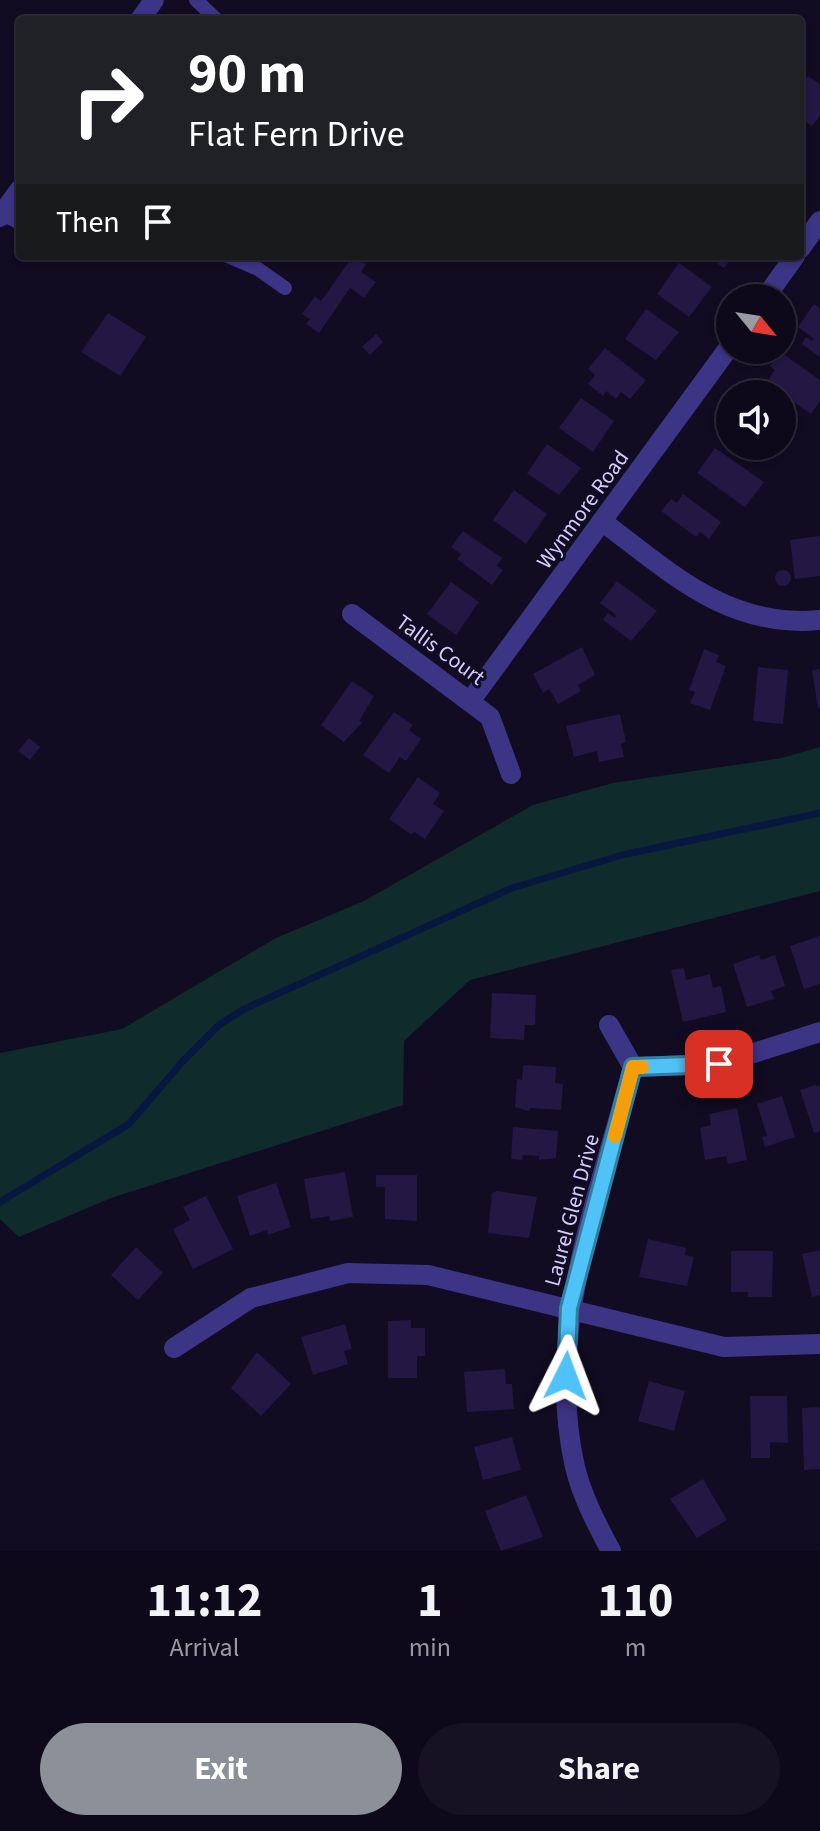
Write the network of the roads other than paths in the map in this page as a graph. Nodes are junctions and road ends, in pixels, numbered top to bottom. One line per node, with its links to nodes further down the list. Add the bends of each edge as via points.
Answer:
1 (196, 0): 2 (lane)
2 (213, 16)
3 (16, 198): 4 (street)
4 (7, 218)
5 (820, 221): 6 (street)
6 (804, 243)
7 (237, 260): 10 (lane)
8 (792, 260): 9 (street)
9 (775, 284)
10 (285, 288)
11 (717, 364): 12 (street, Wynmore Road)
12 (603, 522): 14 (street, via 716,603 793,623); 15 (street, Wynmore Road)
13 (352, 614): 15 (street, Tallis Court)
14 (820, 620)
15 (471, 700): 16 (street, Tallis Court, via 490,717)
16 (511, 774)
17 (609, 1025): 19 (street)
18 (820, 1032): 19 (street, via 719,1064)
19 (633, 1067): 20 (street, Laurel Glen Drive)
20 (569, 1308): 21 (street, via 724,1347); 22 (street, via 428,1275 348,1273 251,1298); 23 (street, Laurel Glen Drive, via 565,1404 575,1469)
21 (820, 1344)
22 (174, 1348)
23 (611, 1551)

